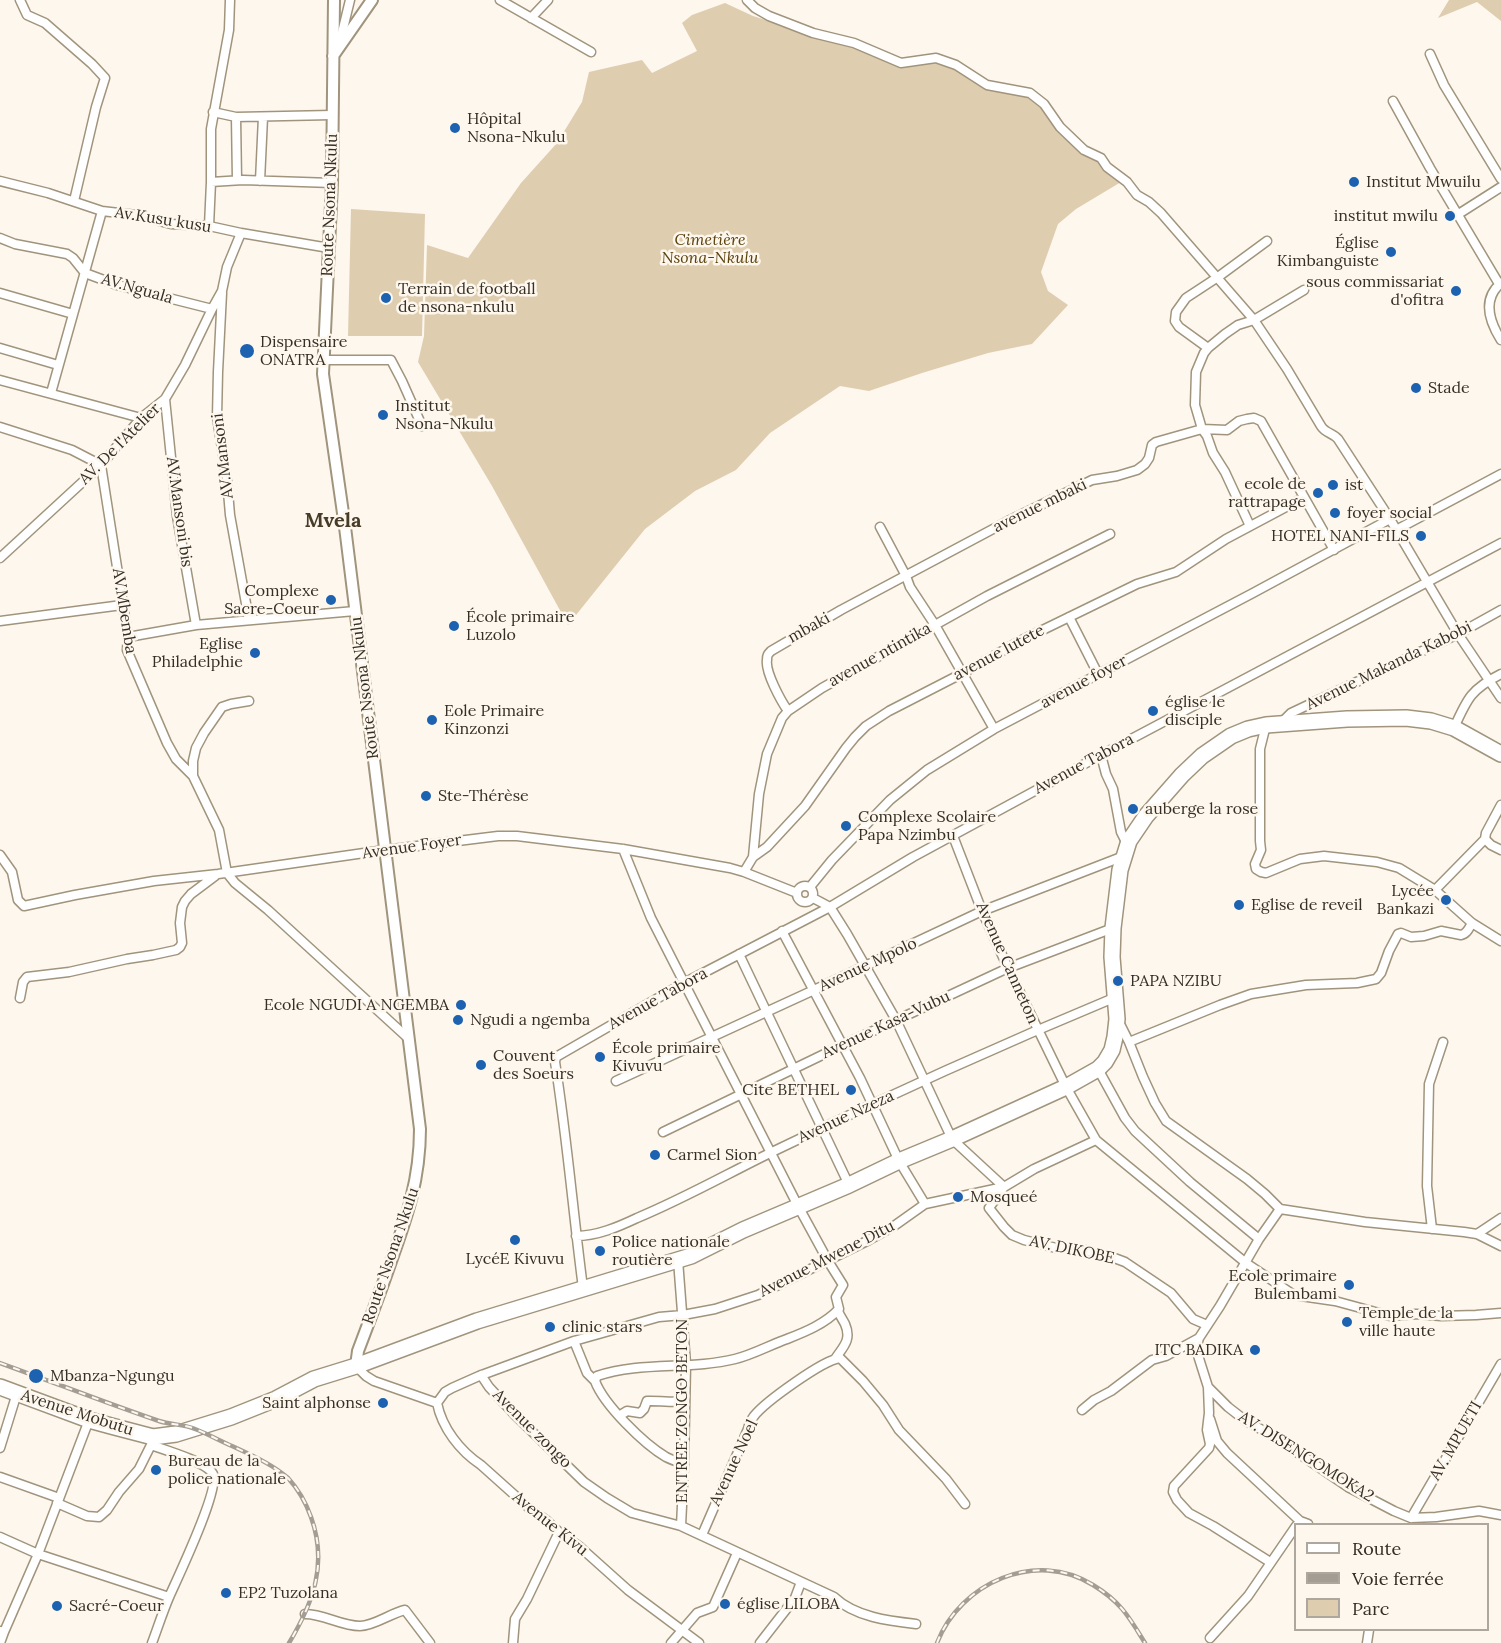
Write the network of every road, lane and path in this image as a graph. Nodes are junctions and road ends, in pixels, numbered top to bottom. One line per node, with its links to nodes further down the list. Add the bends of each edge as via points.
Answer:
1 (20, 0): 26 (street, via 27,15 45,23 105,78)
2 (230, 0): 15 (street, via 229,30)
3 (334, 0): 13 (street, Route Nsona Nkulu)
4 (350, 0): 10 (street)
5 (372, 0): 10 (street)
6 (500, 0): 9 (street)
7 (549, 0): 9 (street)
8 (747, 0): 35 (street, via 769,16 854,43 901,63 941,60 987,85 1030,93 1084,150 1101,158 1161,213)
9 (531, 18): 11 (street)
10 (341, 44): 13 (street)
11 (591, 52)
12 (1430, 54): 19 (street, via 1444,85)
13 (333, 56): 16 (street, Route Nsona Nkulu)
14 (1393, 101): 28 (street)
15 (213, 112): 17 (street); 23 (street)
16 (332, 115): 18 (street); 24 (street, Route Nsona Nkulu)
17 (236, 117): 18 (street); 20 (street)
18 (263, 117): 22 (street)
19 (1501, 179)
20 (237, 180): 22 (street); 23 (street)
21 (0, 181): 26 (street, Av.Kusu kusu)
22 (260, 181): 24 (street)
23 (211, 182): 29 (street)
24 (332, 183): 33 (street, Route Nsona Nkulu)
25 (1501, 187): 28 (street)
26 (74, 201): 27 (street, Av.Kusu kusu)
27 (102, 211): 29 (street, Av.Kusu kusu, via 171,224); 34 (street)
28 (1457, 215): 36 (street)
29 (209, 226): 30 (street, Av.Kusu kusu)
30 (241, 233): 33 (street, Av.Kusu kusu); 38 (street)
31 (0, 238): 34 (street, AV.Nguala, via 67,254)
32 (1267, 240): 35 (street)
33 (329, 248): 46 (street, Route Nsona Nkulu)
34 (85, 273): 40 (street, AV.Nguala); 41 (street)
35 (1218, 277): 42 (street); 45 (street, via 1186,298 1175,315 1179,327)
36 (1500, 284): 43 (street, via 1488,302 1492,326)
37 (1304, 290): 42 (street)
38 (222, 291): 40 (street, AV. De l'Atelier); 72 (street, AV.Mansoni, via 217,417)
39 (0, 293): 41 (street)
40 (212, 309): 50 (street, AV. De l'Atelier)
41 (73, 314): 47 (street)
42 (1254, 320): 45 (street, via 1238,325); 58 (street, via 1321,426 1336,436)
43 (1501, 340)
44 (0, 348): 47 (street)
45 (1208, 348): 54 (street, via 1196,372 1196,405)
46 (324, 360): 52 (street, via 391,360); 69 (street, Route Nsona Nkulu)
47 (58, 365): 49 (street)
48 (0, 380): 49 (street)
49 (51, 393): 51 (street)
50 (165, 399): 51 (street, AV. De l'Atelier); 74 (street, AV.Mansoni bis, via 177,516)
51 (141, 418): 55 (street, AV. De l'Atelier)
52 (423, 426)
53 (0, 427): 55 (street, via 72,450)
54 (1202, 429): 57 (street, avenue mbaki, via 1227,430 1246,419 1261,421); 60 (street); 66 (street, avenue mbaki, via 1156,442 1149,458 1137,470 1092,480)
55 (101, 465): 65 (street, AV. De l'Atelier); 68 (street, AV.Mbemba)
56 (1501, 474): 61 (street)
57 (1303, 498): 60 (street, avenue lutete); 64 (street)
58 (1390, 519): 61 (street); 64 (street, avenue foyer)
59 (880, 526): 66 (street)
60 (1250, 526): 71 (street, avenue lutete, via 1176,572 1137,584)
61 (1396, 530): 67 (street)
62 (1110, 534): 75 (street, avenue ntintika)
63 (1501, 543): 67 (street, Avenue Tabora)
64 (1334, 550): 79 (street, avenue foyer)
65 (0, 558)
66 (906, 576): 75 (street); 84 (street, mbaki, via 771,651 766,663)
67 (1427, 582): 76 (street); 89 (street, Avenue Tabora)
68 (122, 605): 73 (street); 77 (street, AV.Mbemba)
69 (355, 610): 72 (street); 96 (street, Route Nsona Nkulu)
70 (1501, 610): 76 (street, Avenue Makanda Kabobi)
71 (1069, 617): 78 (street, avenue lutete); 79 (street)
72 (249, 620): 74 (street)
73 (0, 621)
74 (196, 625): 77 (street)
75 (935, 625): 78 (street); 84 (street, avenue ntintika)
76 (1458, 634): 81 (street); 85 (street, Avenue Makanda Kabobi)
77 (128, 637): 90 (street, AV.Mbemba, via 127,650 167,743)
78 (963, 673): 87 (street); 99 (street, avenue lutete, via 866,726 805,806 767,847)
79 (1098, 674): 87 (street, avenue foyer)
80 (1501, 674): 81 (street)
81 (1490, 680): 82 (street); 86 (street, via 1469,697)
82 (1501, 698)
83 (249, 701): 90 (street, via 222,707 215,716 196,748)
84 (788, 711): 99 (street, avenue ntintika, via 767,754)
85 (1273, 725): 86 (highway, via 1406,718); 94 (highway, via 1231,736 1202,756 1146,816); 104 (street, via 1260,750 1261,850 1256,869 1266,873 1300,859 1350,858 1399,868)
86 (1454, 728): 88 (highway)
87 (994, 729): 103 (street, avenue foyer, via 927,770 890,800)
88 (1501, 754)
89 (1101, 755): 92 (street, Avenue Tabora); 94 (street, via 1114,793 1121,832)
90 (193, 776): 102 (street, AV.Mbemba, via 219,830)
91 (1501, 805): 93 (street)
92 (953, 836): 107 (street, Avenue Tabora); 108 (street, Avenue Canneton)
93 (1485, 839): 97 (street); 104 (street)
94 (1129, 841): 100 (highway)
95 (623, 849): 96 (street, Avenue Foyer, via 498,836); 101 (street, Avenue Foyer); 116 (street, via 651,918)
96 (385, 850): 102 (street, Avenue Foyer); 125 (street, Route Nsona Nkulu)
97 (1501, 850)
98 (0, 855): 102 (street, Avenue Foyer, via 12,872 18,900 24,906 154,881)
99 (753, 856): 101 (street, avenue lutete)
100 (1124, 856): 108 (street, Avenue Mpolo); 110 (highway)
101 (744, 872): 105 (street, Avenue Foyer)
102 (223, 874): 119 (street, via 185,901 180,923 182,943 176,950 69,972 27,976); 125 (street, via 268,910)
103 (810, 887): 105 (street, via 802,886); 106 (street)
104 (1435, 891): 109 (street)
105 (797, 893): 106 (street, via 803,902)
106 (813, 898): 107 (street)
107 (830, 907): 111 (street, Avenue Tabora); 114 (street)
108 (982, 911): 114 (street, Avenue Mpolo); 115 (street, Avenue Canneton)
109 (1472, 923): 112 (street); 126 (street, via 1464,935 1441,931 1411,937 1398,934 1379,977 1369,981 1305,985 1251,994)
110 (1113, 928): 115 (street, Avenue Kasa-Vubu); 118 (highway)
111 (782, 931): 113 (street, Avenue Tabora); 117 (street)
112 (1501, 941)
113 (739, 954): 116 (street, Avenue Tabora); 120 (street)
114 (866, 966): 117 (street, Avenue Mpolo); 122 (street)
115 (1008, 968): 122 (street, Avenue Kasa-Vubu); 123 (street, Avenue Canneton)
116 (684, 982): 124 (street); 150 (street, Avenue Tabora, via 558,1055 555,1062)
117 (814, 990): 120 (street, Avenue Mpolo); 128 (street)
118 (1116, 997): 121 (highway); 123 (street, Avenue Nzeza)
119 (20, 998)
120 (767, 1012): 124 (street, Avenue Mpolo); 129 (street)
121 (1118, 1019): 126 (street); 130 (highway, via 1112,1050)
122 (896, 1020): 128 (street, Avenue Kasa-Vubu); 132 (street)
123 (1037, 1030): 132 (street, Avenue Nzeza); 133 (street, Avenue Canneton)
124 (712, 1037): 131 (street, Avenue Mpolo); 134 (street)
125 (409, 1040): 166 (street, Route Nsona Nkulu, via 420,1128 417,1177)
126 (1129, 1042): 146 (street, via 1166,1120)
127 (1443, 1042): 148 (street, via 1429,1084 1428,1186)
128 (843, 1045): 129 (street, Avenue Kasa-Vubu); 135 (street)
129 (794, 1068): 134 (street, Avenue Kasa-Vubu); 136 (street)
130 (1098, 1069): 133 (highway); 151 (street, via 1135,1131)
131 (616, 1081)
132 (925, 1081): 135 (street, Avenue Nzeza); 138 (street)
133 (1066, 1087): 138 (highway); 139 (street, Avenue Canneton)
134 (741, 1094): 137 (street, Avenue Kasa-Vubu); 140 (street)
135 (873, 1104): 136 (street, Avenue Nzeza); 141 (street)
136 (823, 1128): 140 (street, Avenue Nzeza); 142 (street)
137 (663, 1132)
138 (952, 1139): 141 (highway); 143 (street)
139 (1096, 1140): 143 (street); 155 (street)
140 (771, 1153): 145 (street); 150 (street, Avenue Nzeza, via 617,1227)
141 (899, 1161): 142 (highway); 144 (street)
142 (849, 1185): 145 (highway)
143 (1004, 1187): 144 (street); 160 (street, AV. DIKOBE, via 989,1208 1012,1235 1125,1262 1171,1293 1193,1319)
144 (925, 1204): 154 (street, Avenue Mwene Ditu, via 894,1226)
145 (798, 1206): 153 (highway); 154 (street)
146 (1280, 1209): 148 (street); 151 (street)
147 (1501, 1218): 149 (street)
148 (1432, 1229): 149 (street)
149 (1477, 1234): 152 (street)
150 (576, 1236): 156 (street)
151 (1259, 1239): 155 (street)
152 (1501, 1246)
153 (678, 1260): 156 (highway); 159 (street, ENTREE ZONGO BETON)
154 (828, 1261): 157 (street, via 843,1285 836,1297); 159 (street, Avenue Mwene Ditu, via 758,1296)
155 (1245, 1263): 158 (street, via 1294,1295 1390,1316); 160 (street)
156 (584, 1288): 166 (highway)
157 (836, 1312): 163 (street, via 846,1326 848,1340); 164 (street, via 811,1329 736,1359)
158 (1501, 1313)
159 (683, 1315): 162 (street, Avenue Mwene Ditu, via 659,1317); 164 (street, ENTREE ZONGO BETON)
160 (1207, 1325): 161 (street)
161 (1199, 1338): 170 (street, via 1196,1349); 174 (street, via 1152,1360)
162 (574, 1341): 167 (street, Avenue Mwene Ditu); 168 (street, via 587,1373)
163 (835, 1359): 183 (street, via 844,1361 863,1381 899,1430); 190 (street, Avenue Noel, via 797,1381 763,1407 751,1422)
164 (686, 1364): 168 (street, via 634,1368); 172 (street, ENTREE ZONGO BETON)
165 (1501, 1364): 185 (street, AV. MPUETI)
166 (356, 1366): 173 (street, via 374,1381); 178 (highway, via 314,1379 231,1417)
167 (482, 1375): 173 (street, Avenue Mwene Ditu, via 448,1389); 187 (street, Avenue zongo, via 515,1415 584,1482 632,1513)
168 (597, 1378): 176 (street, via 600,1393)
169 (0, 1387): 171 (highway, Avenue Mobutu)
170 (1208, 1387): 175 (street); 185 (street, AV. DISENGOMOKA2, via 1246,1421 1326,1473)
171 (17, 1393): 177 (highway, Avenue Mobutu); 179 (street)
172 (685, 1398): 176 (street, via 665,1403 647,1401 640,1413 627,1411); 180 (street, ENTREE ZONGO BETON)
173 (437, 1403): 188 (street, Avenue Kivu, via 439,1415 461,1448)
174 (1082, 1410)
175 (1209, 1413): 186 (street, via 1216,1441); 194 (street, via 1209,1448 1174,1486 1173,1492 1189,1513)
176 (620, 1416): 180 (street, via 658,1452)
177 (89, 1420): 178 (highway, Avenue Mobutu); 182 (street)
178 (152, 1441): 182 (street, via 139,1468 99,1517 87,1516); 196 (street, via 200,1464 214,1478)
179 (0, 1448)
180 (684, 1464): 187 (street, ENTREE ZONGO BETON)
181 (0, 1477): 182 (street)
182 (58, 1500): 193 (street)
183 (965, 1504)
184 (1501, 1515): 185 (street, via 1479,1511)
185 (1411, 1518)
186 (1299, 1523)
187 (681, 1526): 190 (street, Avenue zongo)
188 (559, 1532): 199 (street, Avenue Kivu); 205 (street, via 515,1619)
189 (1294, 1532): 194 (street)
190 (702, 1536): 192 (street, Avenue zongo)
191 (0, 1537): 193 (street)
192 (737, 1553): 195 (street, Avenue zongo); 199 (street, via 713,1607 697,1613)
193 (38, 1554): 196 (street); 200 (street)
194 (1270, 1562): 201 (street, via 1248,1596)
195 (801, 1582): 198 (street, Avenue zongo, via 879,1619); 208 (street, via 795,1598)
196 (169, 1597): 203 (street)
197 (305, 1614): 204 (street, via 360,1626 405,1610)
198 (916, 1624)
199 (682, 1630): 206 (street); 207 (street, Avenue Kivu)
200 (2, 1632): 202 (street)
201 (1210, 1638)
202 (0, 1643)
203 (152, 1643)
204 (430, 1643)
205 (513, 1643)
206 (671, 1643)
207 (699, 1643)
208 (760, 1643)

